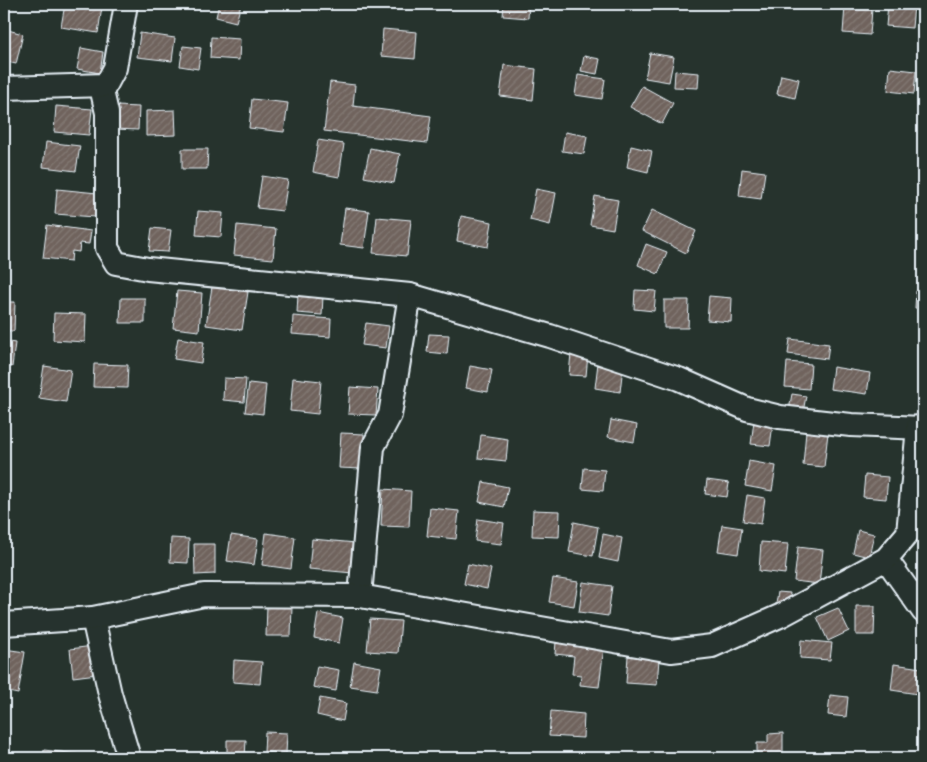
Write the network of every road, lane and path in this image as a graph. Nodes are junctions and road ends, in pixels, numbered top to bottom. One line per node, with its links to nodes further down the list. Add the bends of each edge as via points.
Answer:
1 (126, 4): 2 (street, via 115,68 106,86)
2 (101, 87): 3 (street); 4 (street, via 107,113 107,248 116,263 148,269)
3 (4, 88)
4 (410, 295): 5 (street, via 670,376 747,409 780,417 851,425); 7 (street, via 390,415 373,448)
5 (921, 427): 6 (street, via 908,532)
6 (886, 559): 7 (street, via 782,615 712,646 671,651); 8 (street)
7 (360, 596): 9 (street, via 204,595)
8 (923, 611)
9 (93, 618): 10 (street); 11 (street)
10 (4, 624)
11 (129, 758)

